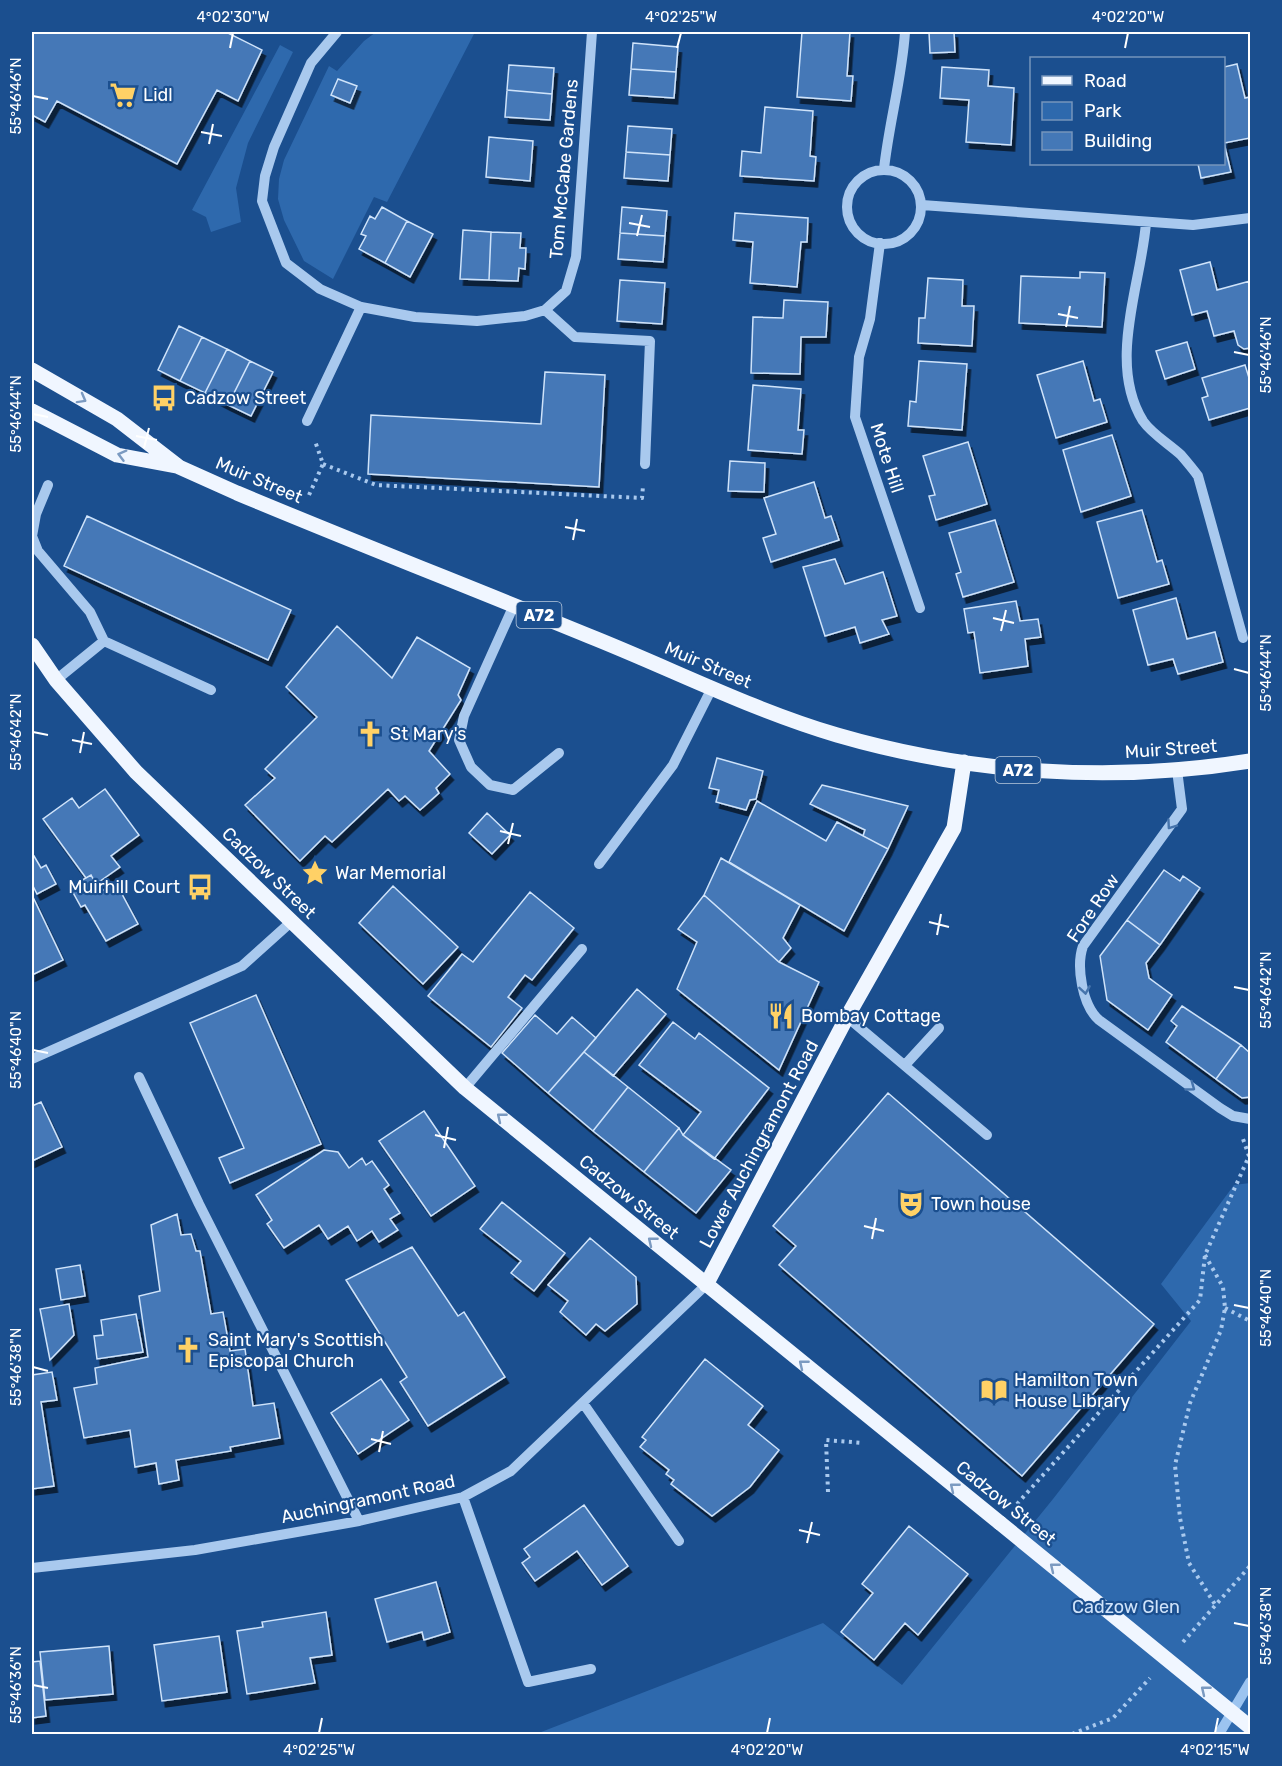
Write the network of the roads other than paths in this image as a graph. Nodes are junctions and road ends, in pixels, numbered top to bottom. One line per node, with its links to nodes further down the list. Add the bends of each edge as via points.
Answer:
1 (337, 32): 9 (street, via 311,63 274,147 262,201 286,263 320,289)
2 (592, 32): 10 (street, Tom McCabe Gardens, via 576,257 566,291)
3 (905, 32): 4 (street, via 902,73 888,130)
4 (884, 169): 5 (street, via 912,180); 8 (street, via 858,180 847,200 847,214 860,236)
5 (922, 206): 7 (street); 8 (street, via 918,225 909,235 898,242)
6 (1251, 218): 7 (street, via 1193,225)
7 (1146, 223): 19 (street, via 1126,343 1130,390 1144,422 1198,476)
8 (880, 243): 18 (street, Mote Hill, via 870,319 859,357 855,417)
9 (361, 307): 10 (street, via 415,317 477,321); 13 (street)
10 (545, 310): 14 (street, via 576,337 650,341)
11 (32, 370): 15 (main road, Muir Street / A72, one-way to 15, via 117,419)
12 (32, 411): 15 (main road, Muir Street / A72, one-way to 12, via 117,455)
13 (307, 421)
14 (645, 464)
15 (179, 467): 17 (main road, Muir Street / A72)
16 (48, 485): 20 (street, via 32,536 38,551 90,612)
17 (514, 605): 23 (main road, Muir Street / A72); 25 (street, via 464,716 459,740 471,767 490,785 513,789)
18 (920, 608)
19 (1243, 638)
20 (104, 641): 22 (street); 24 (street)
21 (32, 645): 22 (main road, Cadzow Street)
22 (56, 680): 30 (main road, Cadzow Street, via 136,772)
23 (712, 688): 27 (main road, Muir Street / A72, via 838,736); 29 (street, via 673,765)
24 (211, 690)
25 (559, 753)
26 (1251, 761): 28 (main road, Muir Street / A72)
27 (964, 762): 28 (main road, Muir Street / A72, via 1045,772); 32 (main road, Lower Auchingramont Road, via 954,828)
28 (1177, 770): 38 (street, Fore Row, one-way to 38, via 1182,809 1086,940 1081,953 1090,1012 1220,1108)
29 (599, 864)
30 (291, 922): 34 (street, via 242,966); 37 (main road, Cadzow Street)
31 (582, 949): 37 (street)
32 (848, 1017): 35 (street); 40 (main road, Lower Auchingramont Road)
33 (939, 1028): 35 (street)
34 (32, 1059)
35 (904, 1065): 39 (street)
36 (140, 1077): 43 (street)
37 (465, 1088): 40 (main road, Cadzow Street, one-way to 37)
38 (1245, 1118)
39 (987, 1134)
40 (706, 1285): 41 (street, Auchingramont Road); 47 (main road, Cadzow Street, one-way to 40, bridge)
41 (583, 1403): 42 (street, Auchingramont Road, via 511,1471); 44 (street)
42 (463, 1497): 43 (street, Auchingramont Road); 46 (street, via 528,1682)
43 (359, 1521): 45 (street, Auchingramont Road, via 195,1550)
44 (679, 1541)
45 (32, 1568)
46 (591, 1669)
47 (1251, 1726)

